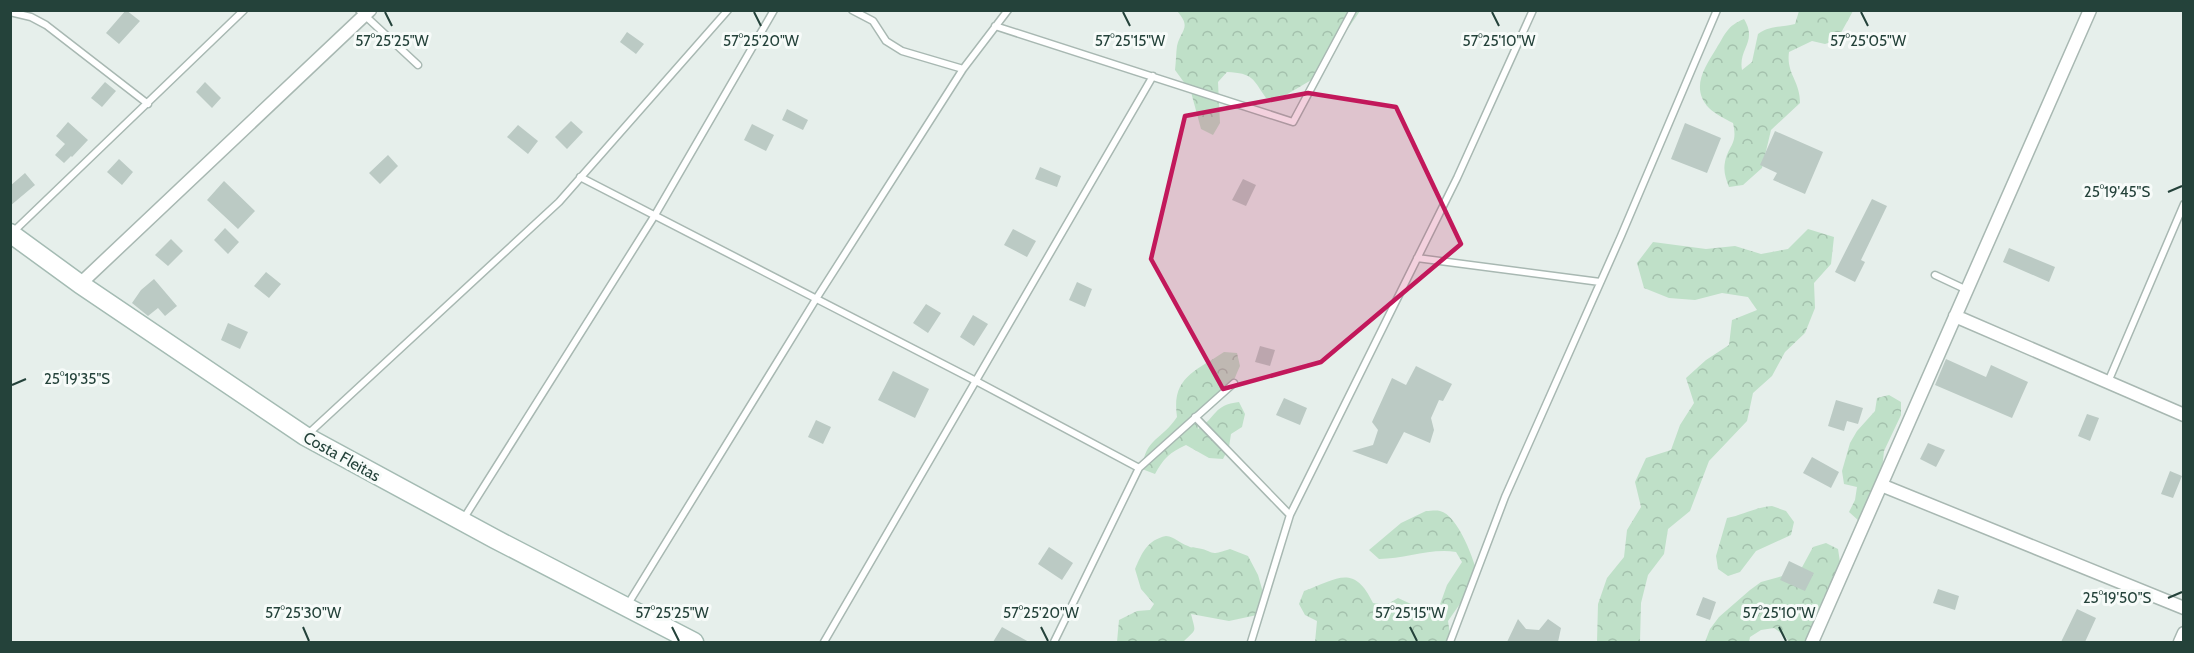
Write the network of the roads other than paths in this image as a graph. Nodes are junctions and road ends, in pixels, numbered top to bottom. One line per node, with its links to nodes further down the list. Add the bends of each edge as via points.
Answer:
1 (244, 10): 16 (lane)
2 (728, 10): 17 (lane)
3 (774, 10): 19 (lane)
4 (852, 10): 14 (lane, via 873,21 886,41 902,51)
5 (1008, 10): 12 (lane)
6 (1353, 10): 15 (lane, via 1293,122)
7 (1533, 10): 21 (lane)
8 (1717, 10): 23 (lane)
9 (2090, 10): 25 (street)
10 (10, 12): 16 (lane, via 46,25)
11 (364, 12): 13 (lane); 24 (street)
12 (995, 26): 14 (lane); 15 (lane)
13 (418, 65)
14 (963, 69): 26 (lane)
15 (1153, 76): 28 (lane)
16 (148, 104): 20 (lane)
17 (580, 177): 19 (lane); 33 (lane, via 559,202)
18 (2184, 204): 29 (lane)
19 (655, 215): 26 (lane); 37 (lane)
20 (11, 234): 24 (main road, Costa Fleitas)
21 (1417, 258): 23 (lane); 36 (lane)
22 (1935, 275): 25 (lane)
23 (1600, 282): 45 (lane, via 1504,497)
24 (80, 284): 33 (main road, Costa Fleitas)
25 (1967, 290): 27 (street)
26 (816, 298): 28 (lane); 38 (lane)
27 (1955, 316): 29 (street); 35 (street)
28 (976, 381): 34 (lane); 42 (lane)
29 (2108, 382): 31 (street)
30 (1234, 383): 32 (lane)
31 (2184, 415)
32 (1195, 417): 34 (lane); 36 (lane)
33 (305, 436): 37 (main road, Costa Fleitas)
34 (1139, 468): 43 (lane)
35 (1881, 485): 39 (street); 46 (street)
36 (1290, 515): 44 (lane)
37 (462, 521): 38 (main road, Costa Fleitas)
38 (626, 607): 41 (main road, Costa Fleitas)
39 (2184, 608)
40 (2184, 633): 47 (street)
41 (694, 642)
42 (824, 642)
43 (1054, 642)
44 (1251, 642)
45 (1450, 642)
46 (1812, 642)
47 (2180, 642)

